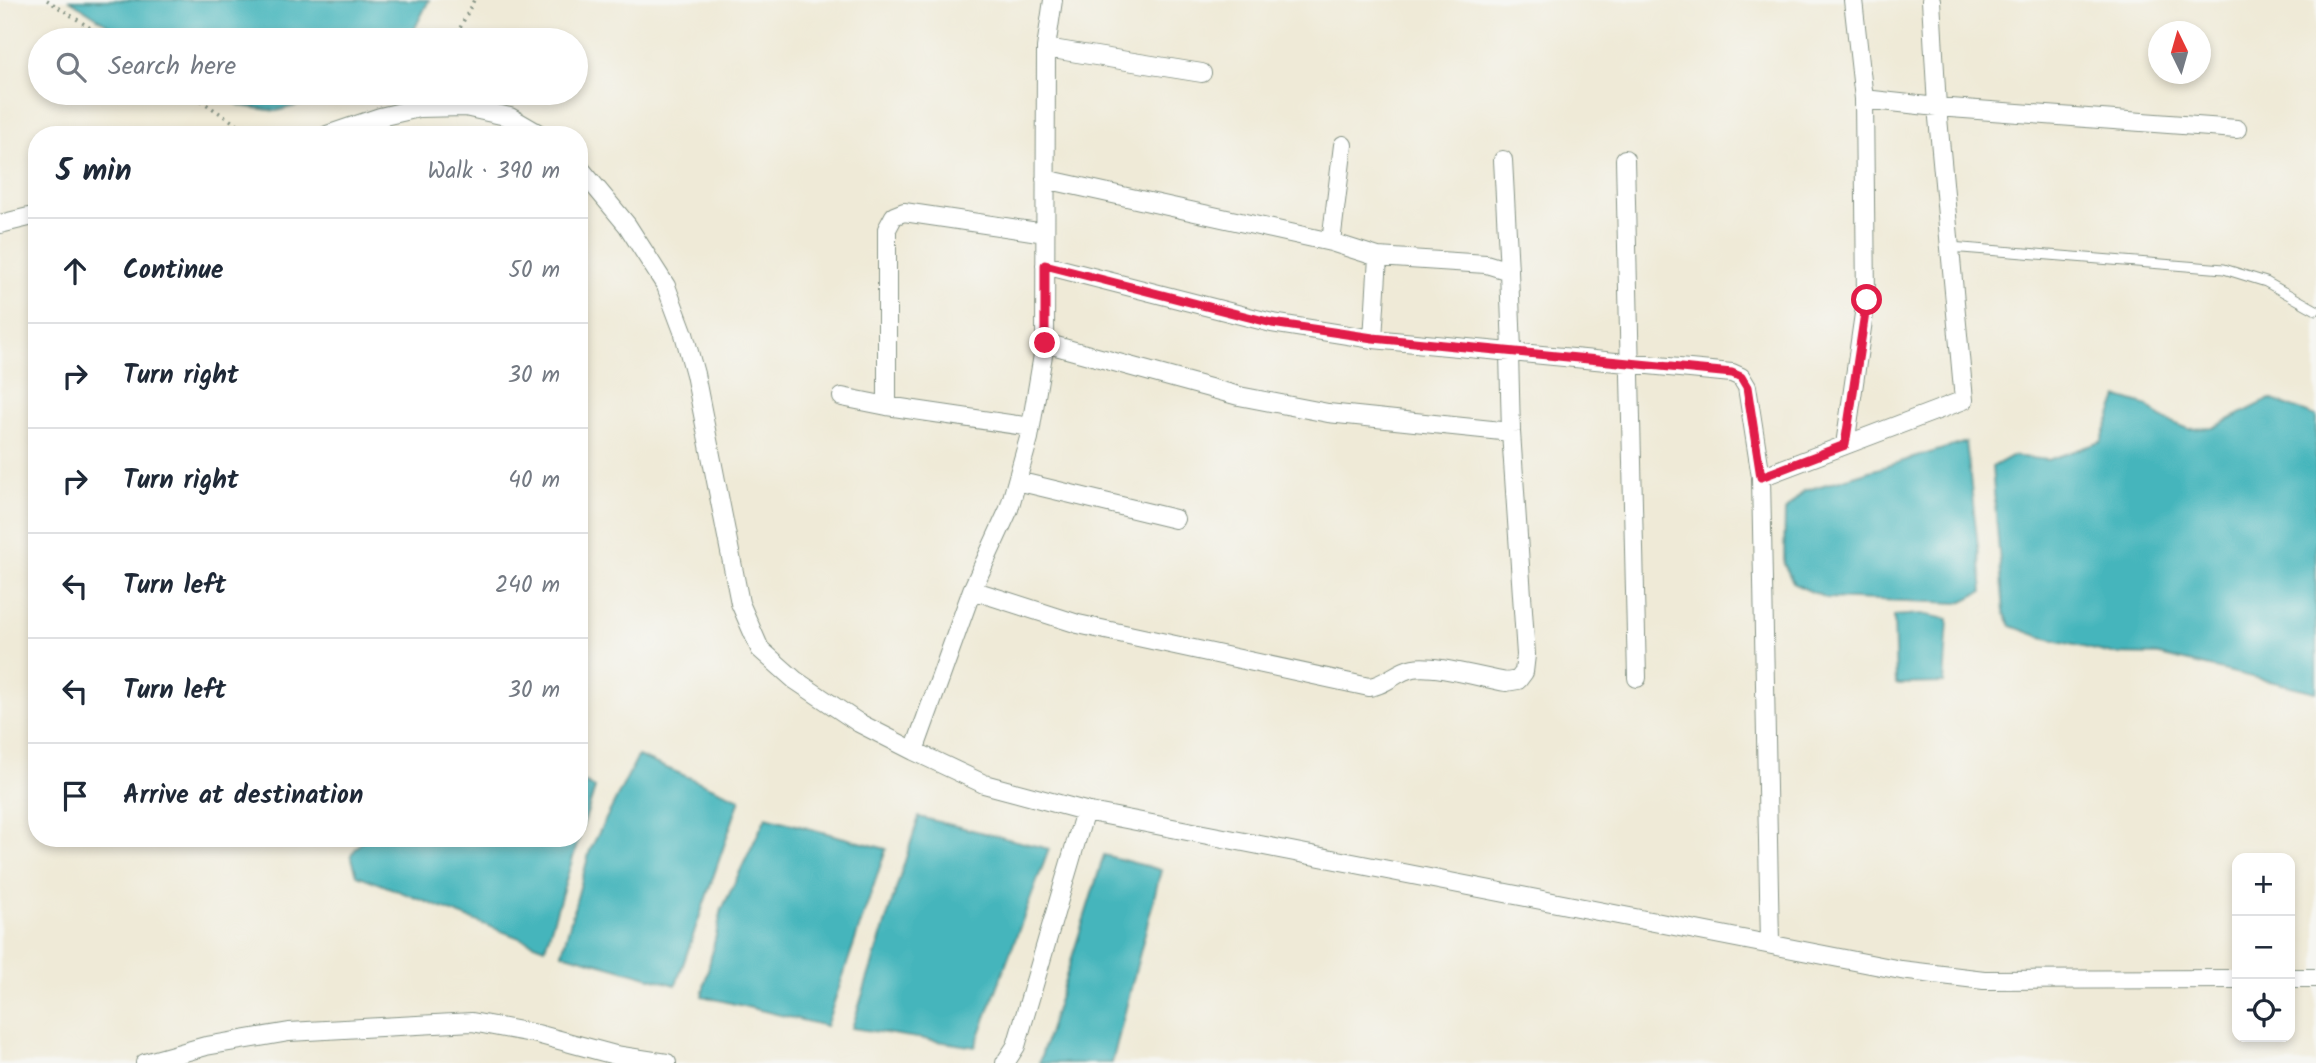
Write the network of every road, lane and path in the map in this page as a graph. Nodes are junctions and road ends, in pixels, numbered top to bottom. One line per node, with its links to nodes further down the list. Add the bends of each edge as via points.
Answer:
1 (47, 0): 6 (path)
2 (474, 0): 7 (path)
3 (1054, 0): 8 (street)
4 (1853, 0): 10 (street)
5 (1931, 0): 12 (street)
6 (90, 28)
7 (460, 28)
8 (1046, 48): 9 (street); 21 (street)
9 (1202, 73)
10 (1864, 99): 12 (street); 39 (street, via 1867,300)
11 (207, 105): 13 (path)
12 (1937, 107): 16 (street); 26 (street)
13 (239, 126)
14 (354, 126): 15 (street, via 419,108 454,107 510,117)
15 (526, 126)
16 (2236, 130)
17 (1343, 145): 25 (street)
18 (1625, 159): 34 (street)
19 (1503, 160): 29 (street)
20 (588, 178): 45 (street, via 627,226 666,286 684,334 740,603 760,649 859,723)
21 (1045, 179): 24 (street); 25 (street)
22 (28, 217): 23 (street)
23 (0, 224)
24 (1045, 233): 28 (street); 36 (street, via 904,212 894,216 887,229)
25 (1331, 242): 27 (street)
26 (1950, 247): 30 (lane, via 2224,269 2266,282); 39 (street, via 1964,400)
27 (1378, 257): 29 (street, via 1486,264); 31 (street)
28 (1045, 265): 31 (street, via 1272,323); 32 (street)
29 (1509, 271): 33 (street)
30 (2316, 310)
31 (1373, 338): 33 (street)
32 (1045, 343): 37 (street); 38 (street, via 1239,396 1328,413)
33 (1510, 352): 34 (street); 38 (street)
34 (1630, 364): 40 (street, via 1741,377 1747,387); 44 (street)
35 (842, 397): 36 (street)
36 (887, 406): 37 (street)
37 (1031, 426): 41 (street)
38 (1511, 432): 43 (street, via 1527,655 1518,680 1506,682 1424,667 1410,668 1382,685 1369,687 1078,624)
39 (1845, 445): 40 (street)
40 (1761, 477): 47 (street)
41 (1017, 481): 42 (street); 43 (street)
42 (1175, 519)
43 (972, 590): 45 (street)
44 (1637, 678)
45 (914, 751): 46 (street, via 984,784)
46 (1085, 811): 47 (street); 53 (street, via 1016,1046)
47 (1770, 944): 50 (street, via 1901,970 1984,980)
48 (2295, 978): 49 (street)
49 (2316, 978)
50 (2232, 979)
51 (145, 1063): 52 (street, via 206,1046 289,1032 472,1022)
52 (667, 1063)
53 (1005, 1063)

